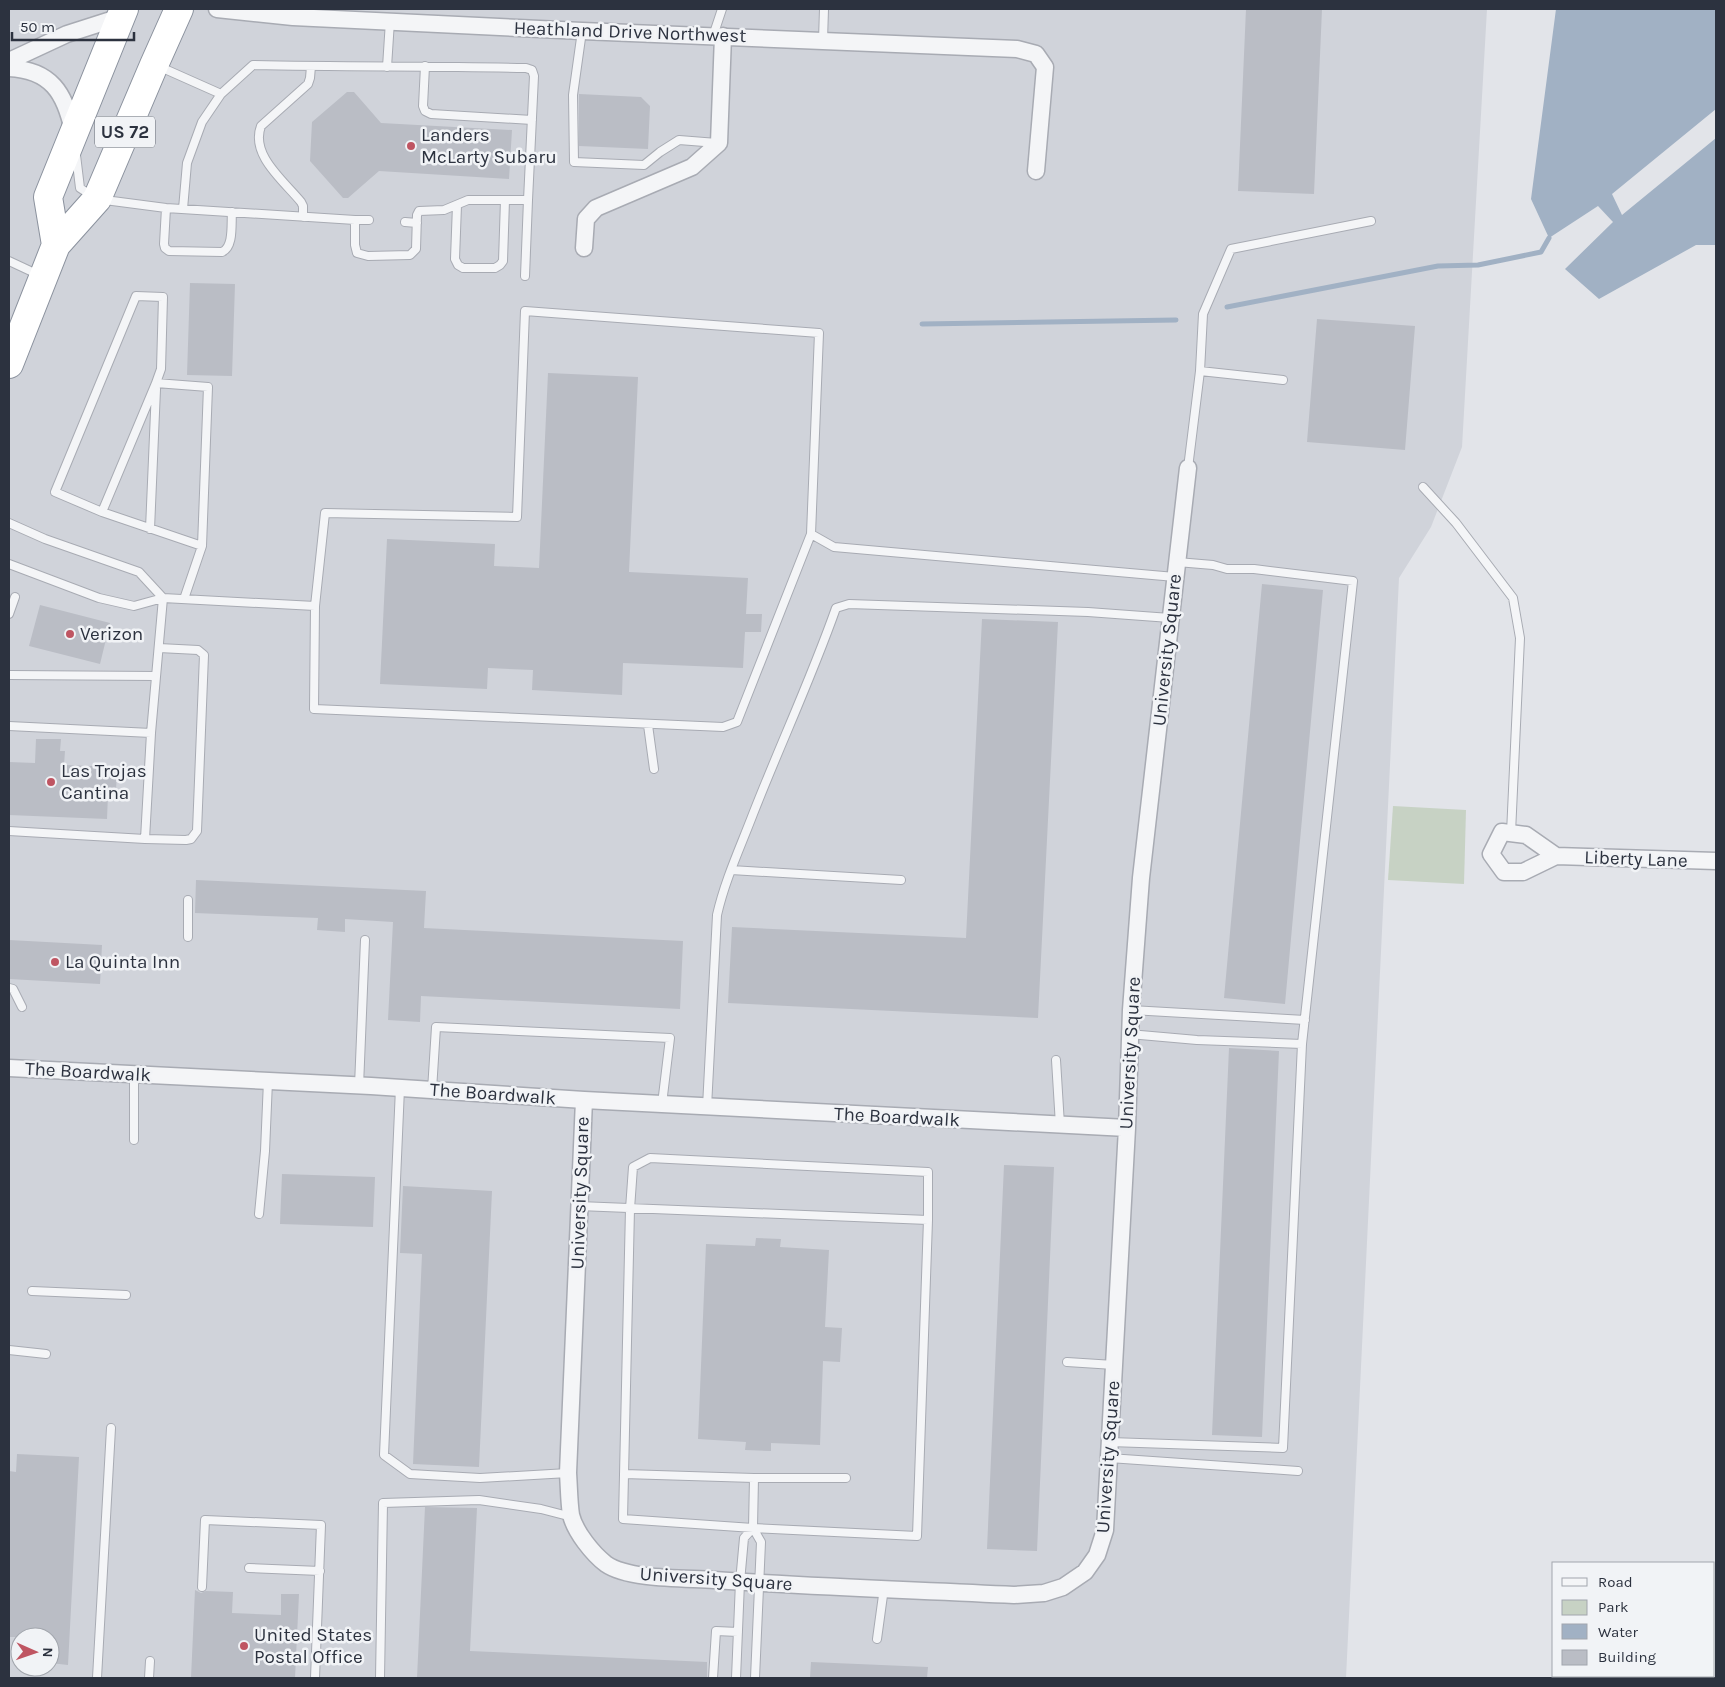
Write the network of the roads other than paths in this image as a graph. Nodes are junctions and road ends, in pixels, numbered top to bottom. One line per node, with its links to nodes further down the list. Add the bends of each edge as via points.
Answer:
1 (179, 9): 11 (highway, US 72)
2 (217, 9): 6 (street, Heathland Drive Northwest, via 293,17 357,17)
3 (722, 9): 8 (lane)
4 (824, 9): 9 (lane)
5 (122, 13): 10 (street); 18 (highway, US 72)
6 (390, 21): 7 (street, Heathland Drive Northwest); 14 (lane)
7 (582, 31): 8 (street, Heathland Drive Northwest); 19 (lane, via 572,95 574,162 644,165 679,140)
8 (718, 36): 9 (street, Heathland Drive Northwest); 19 (street)
9 (823, 40): 20 (street, Heathland Drive Northwest, via 1017,49 1036,54 1045,67)
10 (9, 61)
11 (154, 64): 16 (lane); 21 (highway, US 72)
12 (311, 66): 14 (lane); 16 (lane, via 253,65); 28 (lane, via 308,84 261,126 258,141 264,158 301,202)
13 (425, 66): 14 (lane); 17 (lane, via 425,111); 17 (lane, via 532,70)
14 (387, 67)
15 (9, 68): 18 (street, via 32,71 52,84 66,104)
16 (221, 94): 26 (lane, via 202,122 187,163)
17 (532, 120): 23 (lane)
18 (74, 134): 21 (lane, via 80,188); 34 (highway, US 72, via 48,197)
19 (719, 143): 35 (street, via 692,167 596,208 586,219)
20 (1036, 171)
21 (98, 199): 25 (lane); 34 (highway, US 72)
22 (505, 200): 23 (lane); 24 (lane, via 468,200); 24 (lane, via 503,261 495,268 464,268 458,265 455,259)
23 (528, 200): 37 (lane)
24 (457, 205): 33 (lane, via 444,210 419,210)
25 (166, 208): 26 (lane); 27 (lane, via 164,244 169,251 227,250)
26 (183, 210): 27 (lane)
27 (232, 212): 28 (lane)
28 (303, 217): 29 (lane)
29 (355, 220): 30 (lane); 33 (lane, via 357,253 368,256 410,255 416,250)
30 (369, 220)
31 (1371, 220): 40 (lane, via 1231,249 1203,314)
32 (405, 222): 33 (lane)
33 (417, 223)
34 (56, 246): 38 (highway, US 72)
35 (584, 248)
36 (9, 261): 38 (lane)
37 (525, 276)
38 (43, 277): 39 (highway, US 72)
39 (11, 354)
40 (1200, 371): 41 (lane); 43 (lane)
41 (1283, 380)
42 (156, 383): 45 (lane); 45 (lane, via 161,369 163,297 136,296 55,492); 47 (lane); 49 (lane, via 208,387)
43 (1188, 468): 51 (street, University Square)
44 (1423, 487): 66 (lane, via 1456,523 1513,598 1520,638)
45 (102, 512): 47 (lane)
46 (9, 523): 53 (lane, via 139,572)
47 (150, 529): 49 (lane)
48 (811, 534): 51 (lane, via 834,547); 55 (lane, via 819,333 525,312 517,517 325,513); 61 (lane, via 737,722 723,727)
49 (202, 546): 54 (lane)
50 (9, 564): 53 (lane, via 98,598 134,606)
51 (1176, 569): 57 (street, University Square); 78 (lane, via 1213,565 1353,581)
52 (15, 597): 56 (lane)
53 (163, 598): 54 (lane); 58 (lane)
54 (184, 599): 55 (lane)
55 (315, 606): 61 (lane, via 314,709)
56 (9, 614)
57 (1170, 618): 70 (lane, via 849,604 836,608); 77 (street, University Square, via 1141,878)
58 (159, 648): 60 (lane); 67 (lane, via 198,650 204,655 197,831 186,840)
59 (9, 675): 60 (lane)
60 (156, 676): 63 (lane)
61 (648, 724): 64 (lane)
62 (9, 726): 63 (lane)
63 (151, 733): 67 (lane)
64 (654, 768)
65 (9, 831): 67 (lane)
66 (1512, 833): 68 (street, via 1526,835); 68 (street, via 1502,832 1491,854 1504,872 1523,872)
67 (145, 839)
68 (1556, 856): 69 (street, Liberty Lane)
69 (1716, 861)
70 (731, 870): 71 (lane); 90 (lane, via 717,915)
71 (901, 880)
72 (188, 900): 73 (lane)
73 (188, 937)
74 (364, 940): 85 (lane)
75 (9, 988): 76 (lane, via 13,989)
76 (22, 1007)
77 (1131, 1010): 78 (lane); 79 (street, University Square)
78 (1305, 1020): 80 (lane)
79 (1129, 1034): 80 (lane); 92 (street, University Square)
80 (1302, 1044): 105 (lane, via 1283,1448)
81 (1056, 1060): 91 (lane)
82 (9, 1068): 83 (street, The Boardwalk)
83 (134, 1074): 84 (street, The Boardwalk); 93 (lane)
84 (268, 1081): 85 (street, The Boardwalk); 96 (lane)
85 (359, 1086): 86 (street, The Boardwalk)
86 (400, 1088): 87 (street, The Boardwalk); 108 (lane, via 384,1455 410,1474 480,1478)
87 (432, 1090): 88 (street, The Boardwalk); 89 (lane, via 436,1027 670,1038)
88 (584, 1100): 89 (street, The Boardwalk); 94 (street, University Square)
89 (662, 1104): 90 (street, The Boardwalk)
90 (708, 1107): 91 (street, The Boardwalk)
91 (1060, 1125): 92 (street, The Boardwalk)
92 (1127, 1128): 103 (street, University Square)
93 (134, 1140)
94 (579, 1206): 95 (lane); 108 (street, University Square)
95 (630, 1209): 97 (lane); 97 (lane, via 633,1167 650,1158 928,1172); 109 (lane)
96 (258, 1214)
97 (928, 1220): 113 (lane, via 917,1536)
98 (32, 1291): 99 (lane)
99 (126, 1295)
100 (9, 1350): 101 (lane)
101 (46, 1354)
102 (1067, 1362): 103 (lane)
103 (1114, 1365): 105 (street, University Square)
104 (111, 1428): 123 (lane)
105 (1110, 1442): 106 (street, University Square)
106 (1109, 1458): 107 (lane); 119 (street, University Square, via 1105,1530 1097,1555 1085,1572 1063,1587 1044,1593 1014,1595)
107 (1298, 1471)
108 (568, 1474): 112 (street, University Square)
109 (624, 1474): 110 (lane); 113 (lane, via 623,1519)
110 (754, 1478): 111 (lane); 113 (lane)
111 (846, 1478)
112 (572, 1517): 116 (street, University Square, via 594,1554 622,1571); 126 (lane, via 480,1500 383,1503)
113 (753, 1528): 116 (lane, via 744,1538); 117 (lane, via 761,1542)
114 (249, 1568): 115 (lane)
115 (320, 1571): 118 (lane, via 322,1525 205,1520); 125 (lane)
116 (740, 1582): 117 (street, University Square); 120 (lane)
117 (759, 1583): 119 (street, University Square); 129 (lane)
118 (202, 1586)
119 (884, 1588): 121 (lane)
120 (738, 1632): 127 (lane, via 716,1631); 128 (lane)
121 (878, 1639)
122 (150, 1661): 124 (lane)
123 (98, 1678)
124 (149, 1678)
125 (315, 1678)
126 (380, 1678)
127 (714, 1678)
128 (736, 1678)
129 (755, 1678)

